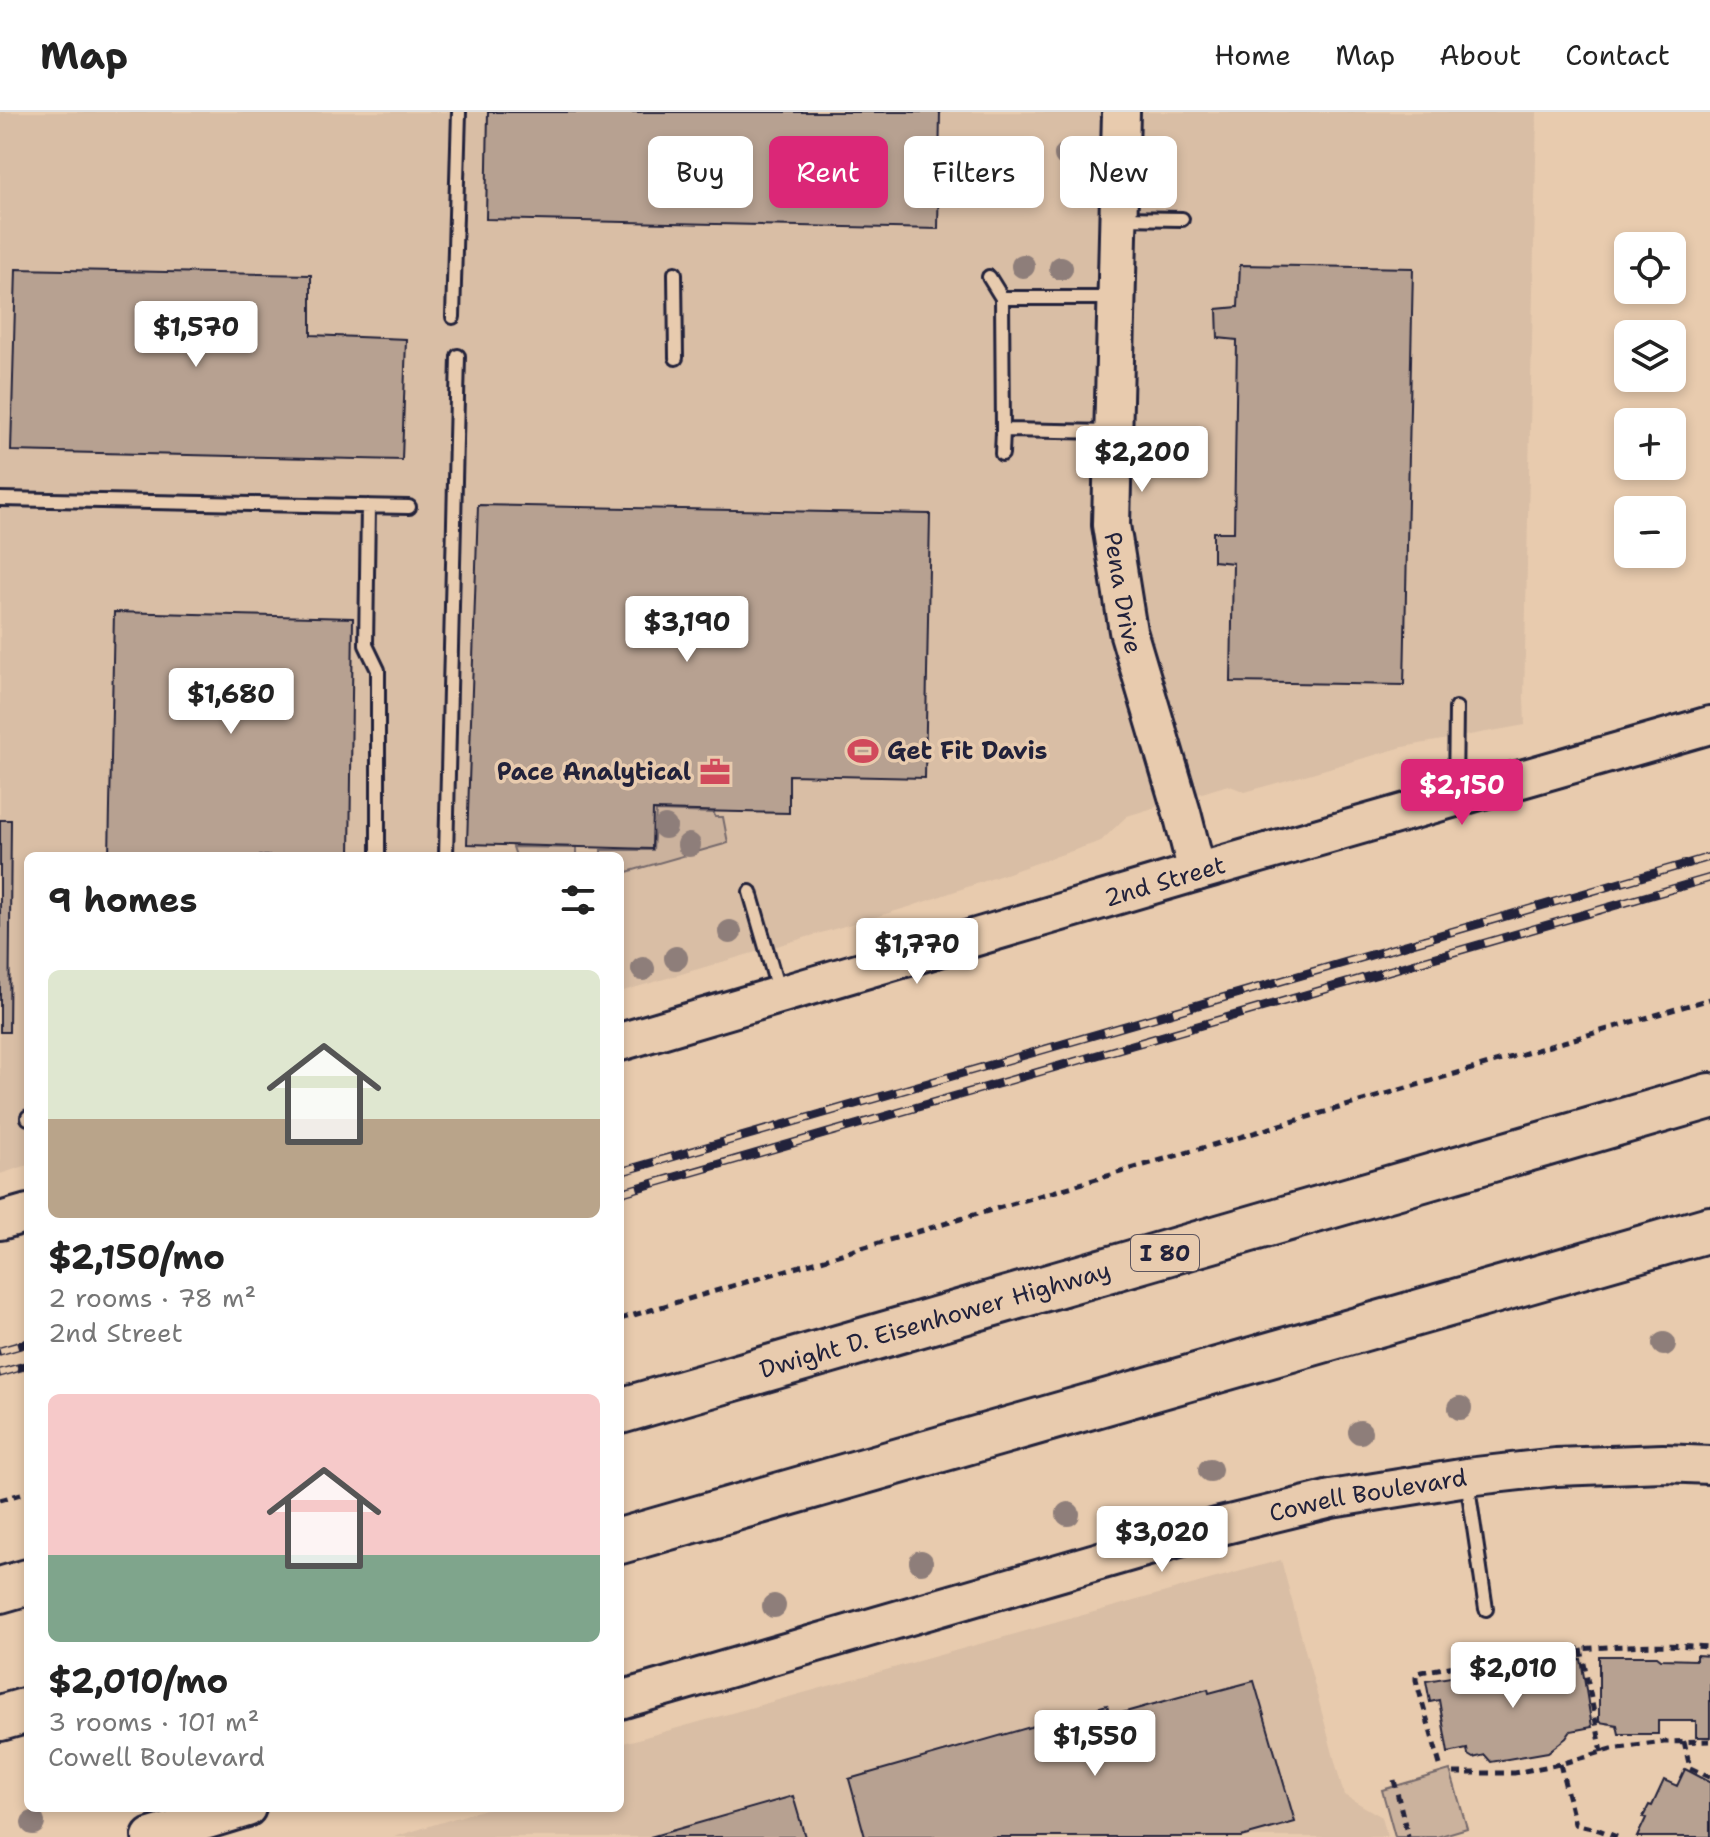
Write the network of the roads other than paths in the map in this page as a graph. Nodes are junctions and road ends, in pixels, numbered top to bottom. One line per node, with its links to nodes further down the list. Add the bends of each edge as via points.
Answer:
1 (459, 112): 9 (lane)
2 (1121, 112): 3 (street, Pena Drive)
3 (1119, 218): 4 (lane); 8 (street, Pena Drive)
4 (1182, 219)
5 (675, 273): 11 (lane)
6 (989, 277): 7 (lane)
7 (1002, 298): 8 (lane); 12 (lane)
8 (1117, 298): 13 (street, Pena Drive)
9 (453, 317)
10 (458, 356): 22 (lane)
11 (676, 358)
12 (1003, 430): 13 (lane); 14 (lane)
13 (1114, 432): 23 (street, Pena Drive, via 1111,525 1128,631)
14 (1002, 454)
15 (0, 499): 16 (lane)
16 (368, 506): 17 (lane); 21 (lane, via 366,645 378,670)
17 (409, 507)
18 (1456, 708): 20 (lane)
19 (1710, 725): 20 (street, 2nd Street)
20 (1455, 798): 23 (street, 2nd Street)
21 (378, 852)
22 (446, 852)
23 (1197, 872): 25 (street, 2nd Street)
24 (750, 892): 25 (lane)
25 (780, 995): 26 (street, 2nd Street)
26 (624, 1041)
27 (1710, 1096): 31 (highway, Dwight D. Eisenhower Highway / I 80)
28 (24, 1214): 29 (street)
29 (0, 1221)
30 (1710, 1229): 34 (highway)
31 (624, 1410)
32 (1710, 1465): 33 (street, Cowell Boulevard, via 1556,1467)
33 (1467, 1477): 37 (lane); 38 (street, Cowell Boulevard, via 1331,1499 1217,1527)
34 (624, 1540)
35 (24, 1583): 36 (highway)
36 (0, 1590)
37 (1486, 1609)
38 (624, 1699)
39 (24, 1711): 40 (highway)
40 (0, 1718)
41 (234, 1812): 42 (street)
42 (151, 1837)

